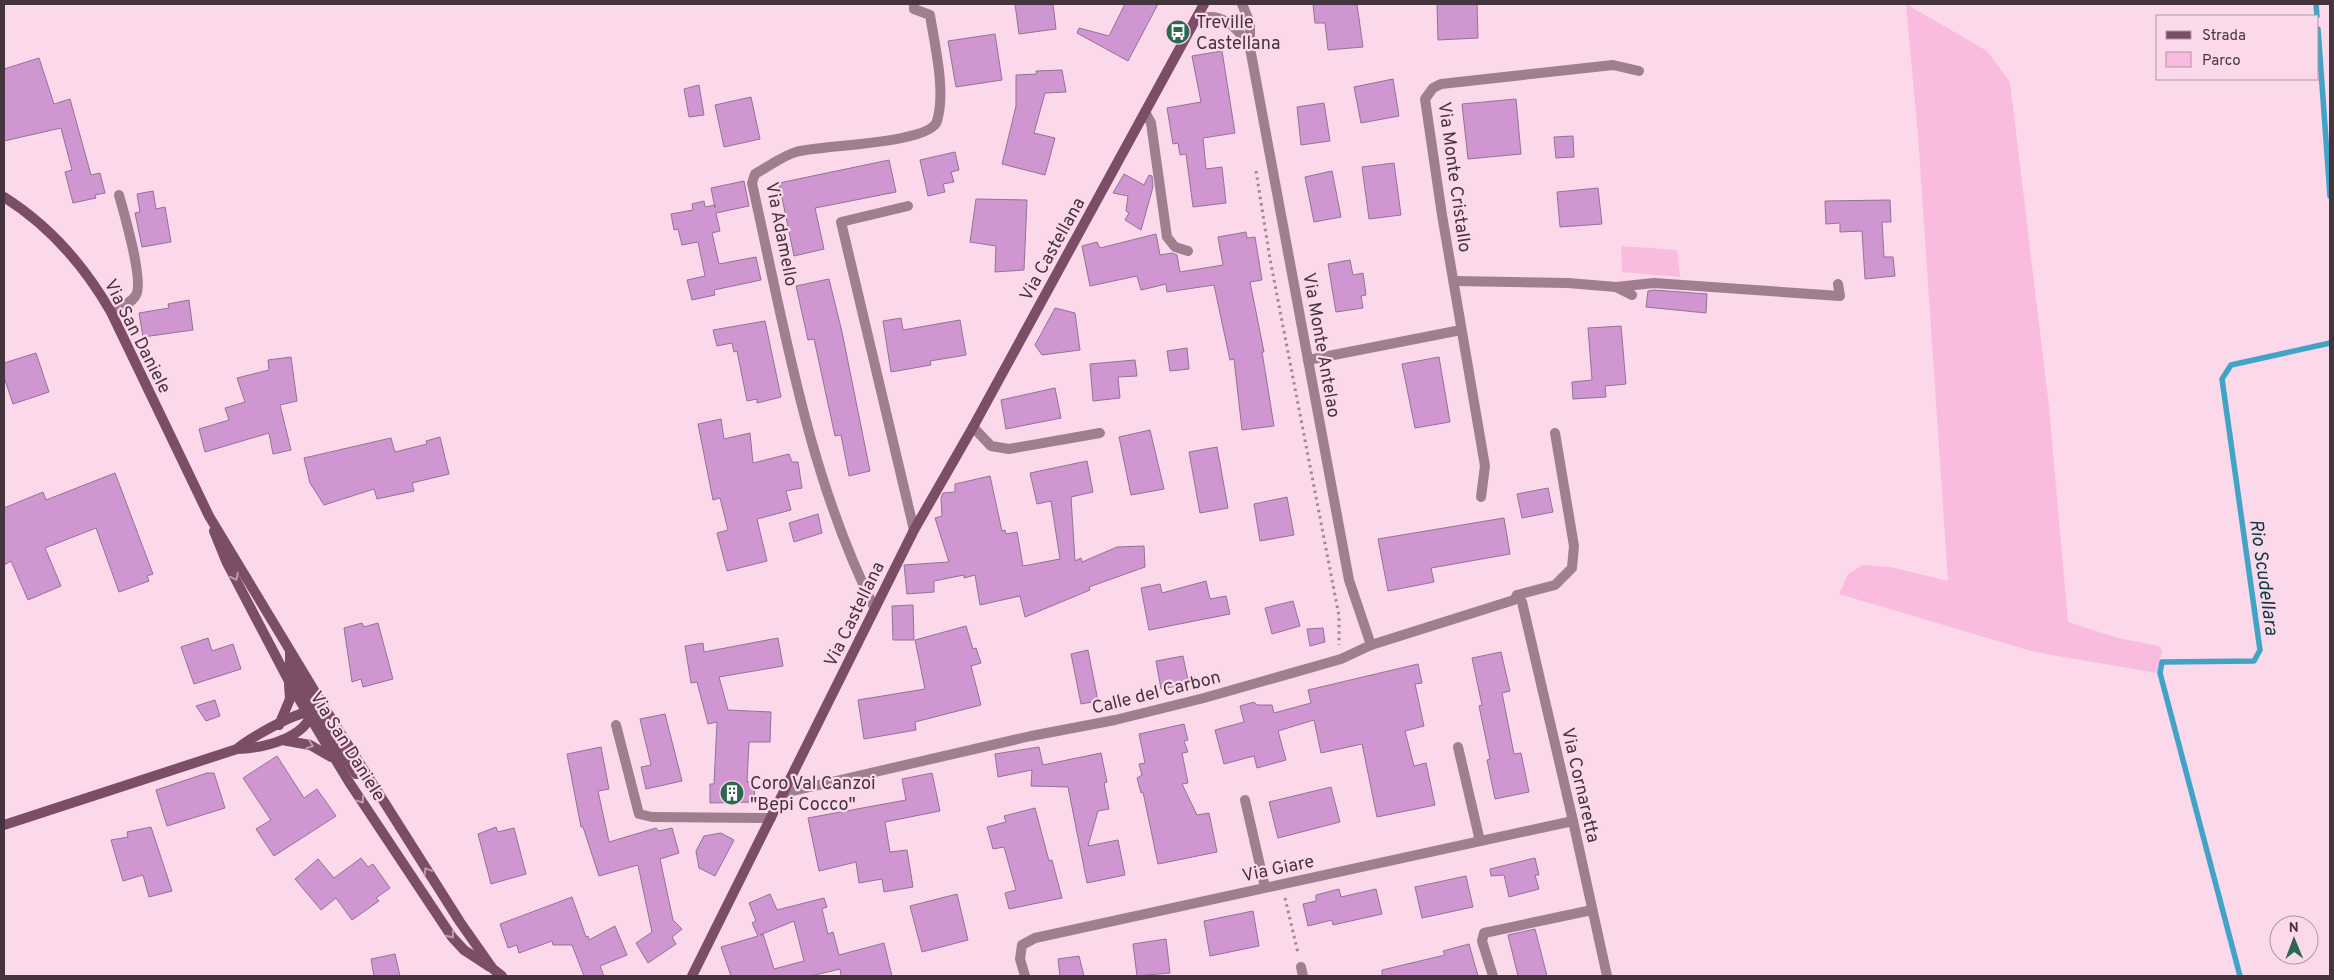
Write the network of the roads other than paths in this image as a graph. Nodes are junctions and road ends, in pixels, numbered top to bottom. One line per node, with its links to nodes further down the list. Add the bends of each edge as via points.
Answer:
1 (914, 4): 26 (street, Via Adamello, via 914,9 930,15 941,94 937,123 929,131 888,140 795,152 755,174 752,183 807,428 840,530)
2 (1204, 4): 4 (street, Via Castellana)
3 (1242, 4): 5 (street, Via Monte Antelao, via 1250,23)
4 (1194, 21): 5 (street, via 1204,16 1224,20 1239,32); 7 (street, Via Castellana)
5 (1250, 48): 18 (street, Via Monte Antelao)
6 (1639, 71): 12 (street, Via Monte Cristallo, via 1613,65 1441,84 1433,88 1425,99)
7 (1145, 112): 11 (street, via 1151,123 1167,237 1175,246); 19 (street, Via Castellana)
8 (119, 195): 16 (street, via 139,278 138,293 130,303)
9 (4, 197): 16 (street, Via San Daniele, via 32,215 57,239 95,284)
10 (908, 206): 24 (street, via 841,222)
11 (1188, 251)
12 (1454, 281): 14 (street); 17 (street, Via Monte Cristallo)
13 (1838, 284): 14 (street, via 1840,296 1654,283)
14 (1616, 287): 15 (street)
15 (1632, 295)
16 (111, 312): 23 (street, Via San Daniele)
17 (1461, 330): 18 (street); 22 (street, Via Monte Cristallo, via 1485,466)
18 (1308, 360): 27 (street, Via Monte Antelao, via 1349,580)
19 (973, 427): 20 (street, via 991,446 1009,449); 24 (street, Via Castellana)
20 (1100, 433)
21 (1555, 433): 25 (street, Calle del Carbon, via 1574,546 1572,568 1556,585)
22 (1481, 497)
23 (209, 516): 28 (street, Via San Daniele); 29 (street, Via San Daniele, one-way to 29, via 223,554)
24 (914, 530): 26 (street, Via Castellana)
25 (1520, 598): 27 (street, Calle del Carbon); 41 (street, Via Cornaretta)
26 (874, 607): 38 (street, Via Castellana)
27 (1371, 645): 38 (street, Calle del Carbon, via 1341,660 1195,700)
28 (290, 652): 30 (street, via 290,669 313,709); 37 (street, Via San Daniele)
29 (288, 680): 30 (street, Via San Daniele); 31 (street, via 290,698)
30 (310, 714): 31 (street); 33 (street, via 301,728); 36 (street, Via San Daniele); 37 (street, via 320,719 356,774)
31 (279, 725): 35 (street)
32 (616, 725): 40 (street, via 639,814)
33 (281, 740): 35 (street); 36 (street, one-way to 36, via 310,745)
34 (1458, 746): 43 (street)
35 (237, 749): 42 (street)
36 (335, 759): 46 (street, Via San Daniele, one-way to 46, via 452,937 469,954)
37 (365, 772): 46 (street, Via San Daniele, one-way to 37)
38 (784, 793): 40 (street, Via Castellana)
39 (1245, 800): 44 (street)
40 (771, 818): 48 (street, Via Castellana)
41 (1574, 821): 43 (street, Via Giare); 45 (street, Via Cornaretta)
42 (4, 825)
43 (1480, 841): 44 (street, Via Giare)
44 (1265, 888): 49 (street, Via Giare, via 1035,938 1022,945 1020,960)
45 (1592, 910): 50 (street, via 1484,933 1482,941); 51 (street, Via Cornaretta)
46 (493, 969): 47 (street, Via San Daniele)
47 (502, 976)
48 (692, 976)
49 (1024, 976)
50 (1493, 976)
51 (1607, 976)

